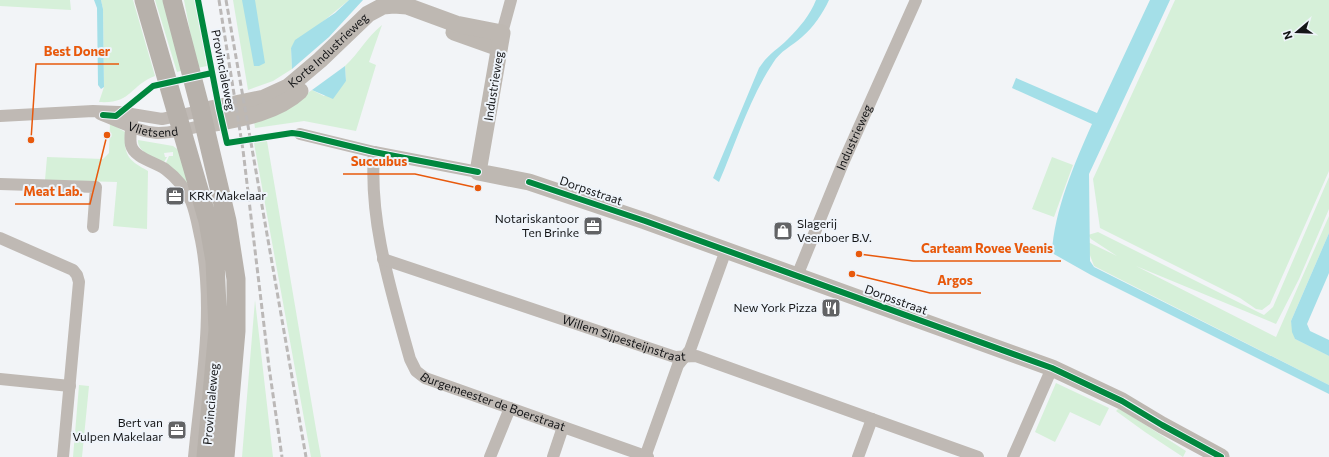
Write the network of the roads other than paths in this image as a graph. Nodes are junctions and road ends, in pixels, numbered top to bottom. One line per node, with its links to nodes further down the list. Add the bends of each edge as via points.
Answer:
1 (144, 0): 10 (main road, Provincialeweg)
2 (172, 0): 9 (main road, Provincialeweg)
3 (511, 0): 5 (street, Industrieweg)
4 (916, 0): 20 (street, Industrieweg, via 843,163)
5 (501, 41): 9 (street, Korte Industrieweg, via 407,6 383,6 368,14 320,60 283,90); 14 (street, Industrieweg)
6 (93, 111): 7 (street, Vlietsend); 8 (street, Vlietsend); 11 (street, Vlietsend)
7 (133, 115): 10 (street, Vlietsend); 11 (street, Provincialeweg)
8 (0, 116)
9 (202, 118): 10 (street, Vlietsend); 32 (main road, Provincialeweg, via 227,221 236,279 236,331)
10 (180, 123): 11 (street, Vlietsend, via 155,134); 31 (main road, Provincialeweg, via 208,221 217,282 218,330)
11 (132, 128): 30 (street, Provincialeweg, via 131,146 137,154 164,168 186,189 202,248 207,292 206,346)
12 (300, 134): 13 (street, Dorpsstraat)
13 (374, 152): 14 (street, Dorpsstraat); 19 (street, Burgemeester de Boerstraat, via 375,219)
14 (478, 172): 18 (street, Dorpsstraat, via 529,182)
15 (0, 184): 16 (street, via 96,187)
16 (93, 227)
17 (0, 238): 24 (street, via 73,270 77,275 79,282)
18 (726, 250): 20 (street, Dorpsstraat); 21 (street, via 690,350)
19 (383, 259): 21 (street, Willem Sijpesteijnstraat, via 668,354); 25 (street, Burgemeester de Boerstraat, via 410,358 416,371 425,378)
20 (797, 276): 22 (street, Dorpsstraat)
21 (685, 357): 26 (street, Willem Sijpesteijnstraat, via 696,356); 35 (street, via 678,365)
22 (1052, 368): 28 (street); 38 (street, Dorpsstraat, via 1122,401)
23 (0, 379): 24 (street)
24 (70, 386): 29 (street)
25 (510, 408): 27 (street, Burgemeester de Boerstraat); 33 (street)
26 (872, 419): 36 (street); 37 (street, Willem Sijpesteijnstraat)
27 (564, 427): 34 (street); 35 (street, Burgemeester de Boerstraat)
28 (1015, 456)
29 (63, 457)
30 (194, 457)
31 (206, 457)
32 (225, 457)
33 (490, 457)
34 (553, 457)
35 (646, 457)
36 (858, 457)
37 (978, 457)
38 (1221, 457)

